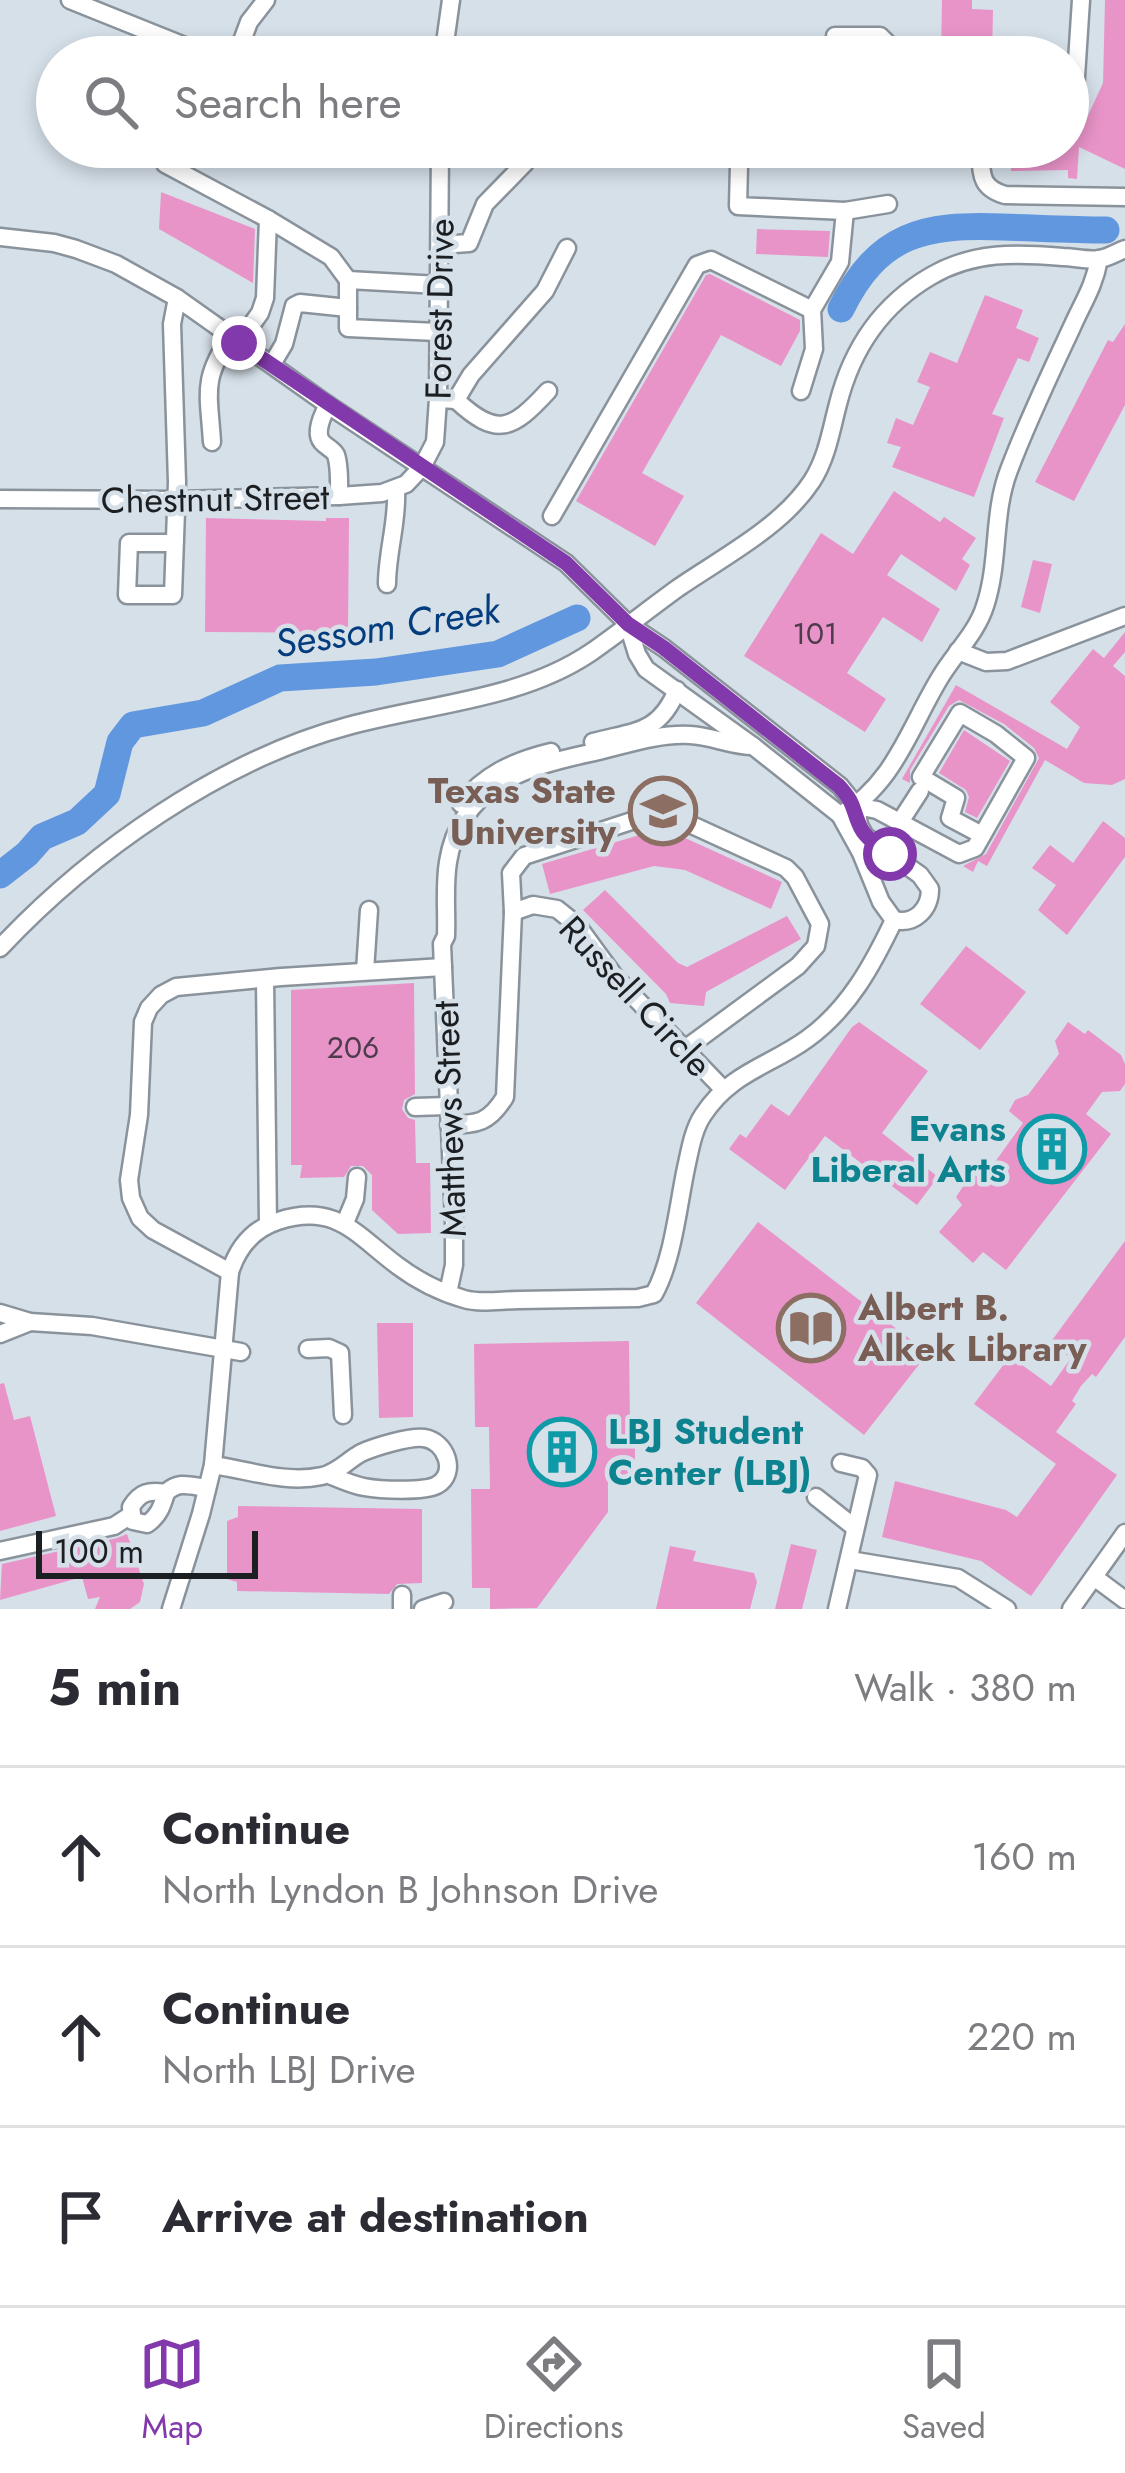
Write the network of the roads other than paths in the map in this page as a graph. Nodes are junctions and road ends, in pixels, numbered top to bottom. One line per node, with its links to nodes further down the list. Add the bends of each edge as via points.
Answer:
1 (70, 0): 5 (street)
2 (266, 0): 6 (street)
3 (451, 0): 7 (street)
4 (1081, 0): 10 (street)
5 (160, 36)
6 (244, 36)
7 (446, 36)
8 (835, 36): 9 (street)
9 (880, 36)
10 (1079, 36)
11 (172, 168): 19 (street)
12 (440, 168): 21 (street, Forest Drive)
13 (520, 168): 21 (street, via 485,204 469,242)
14 (739, 168): 18 (street, via 739,206)
15 (981, 168): 16 (street, via 986,186 1005,195)
16 (1125, 196)
17 (888, 204): 18 (street)
18 (845, 211): 29 (street, via 840,262)
19 (268, 220): 25 (street, via 331,257); 31 (street, via 265,298)
20 (0, 237): 27 (street, via 96,256)
21 (440, 245): 26 (street, Forest Drive)
22 (567, 248): 35 (street, via 545,291)
23 (1125, 250): 24 (street)
24 (1099, 259): 47 (street, via 1005,252 972,258 904,294 849,364 827,449 803,493); 48 (street, via 1095,284 1006,477 985,608)
25 (348, 280): 26 (street); 28 (street)
26 (439, 285): 30 (street, Forest Drive)
27 (177, 298): 31 (street); 42 (street)
28 (348, 308): 30 (street, via 347,328); 32 (street, via 287,304 284,344)
29 (812, 310): 34 (street, via 814,350); 43 (street, via 711,260 697,265)
30 (437, 332): 35 (street, Forest Drive)
31 (235, 339): 32 (street); 37 (street, via 208,380)
32 (272, 364): 36 (street)
33 (548, 391): 35 (street, via 524,417 503,425)
34 (801, 391)
35 (447, 399): 38 (street, Forest Drive)
36 (328, 405): 38 (street); 40 (street, via 319,436 337,458)
37 (212, 442)
38 (422, 467): 39 (street); 47 (street, via 566,563)
39 (396, 489): 40 (street, Chestnut Street); 45 (street)
40 (339, 496): 42 (street, Chestnut Street)
41 (0, 500): 42 (street, Chestnut Street)
42 (177, 500): 44 (street)
43 (552, 516)
44 (175, 543)
45 (387, 584)
46 (1125, 616): 48 (street, via 1007,661)
47 (628, 624): 49 (street, via 646,669); 50 (street); 61 (street, via 544,678 343,727 238,769 77,876)
48 (958, 651): 54 (street, via 916,739)
49 (677, 691): 51 (street); 60 (street, Matthews Street, via 664,717 647,727 523,759 476,785 444,838)
50 (724, 695): 51 (street); 54 (street, via 839,786)
51 (709, 715): 52 (street)
52 (753, 746): 54 (street); 60 (street, Matthews Street, via 668,736 498,783 454,837)
53 (920, 791): 55 (street)
54 (848, 810): 55 (street, via 878,810); 59 (street); 59 (street, via 866,836 930,889 924,910)
55 (900, 822): 56 (street, via 959,854)
56 (982, 835): 56 (street, via 1026,758 960,713 921,777 956,798 950,818)
57 (369, 910): 63 (street)
58 (513, 912): 65 (street, Russell Circle, via 556,909 577,925); 65 (street, via 511,873 524,856 647,817 670,815 786,868 820,924 816,946); 68 (street, Russell Circle, via 505,1097 484,1121)
59 (894, 920): 66 (street, via 857,988 822,1027)
60 (442, 944): 62 (street, Matthews Street)
61 (0, 948)
62 (442, 967): 63 (street); 68 (street, Matthews Street)
63 (365, 971): 64 (street)
64 (265, 979): 71 (street); 72 (street, via 176,987 142,1022 130,1198 153,1230)
65 (686, 1049): 66 (street, Russell Circle)
66 (724, 1090): 73 (street, via 700,1120 654,1294 470,1301)
67 (415, 1107): 68 (street)
68 (448, 1116): 73 (street, Matthews Street)
69 (357, 1177): 70 (street)
70 (345, 1223): 71 (street, via 312,1214); 73 (street)
71 (268, 1224): 72 (street, via 239,1249)
72 (230, 1272): 77 (street)
73 (448, 1293)
74 (0, 1313): 75 (street)
75 (30, 1322): 76 (street); 77 (street)
76 (0, 1334)
77 (222, 1347): 79 (street); 82 (street)
78 (308, 1349): 80 (street, via 340,1353)
79 (242, 1352)
80 (343, 1415)
81 (841, 1463): 86 (street, via 868,1475)
82 (213, 1465): 83 (street, via 302,1479); 84 (street)
83 (329, 1475): 83 (street, via 363,1487 426,1489 441,1483 448,1460 437,1442 422,1437 362,1453)
84 (207, 1488): 88 (street, via 180,1484 143,1493 114,1526); 93 (street)
85 (816, 1497): 86 (street)
86 (854, 1527): 89 (street)
87 (1125, 1533): 90 (street)
88 (0, 1551)
89 (850, 1560): 95 (street); 96 (street, via 958,1578)
90 (1094, 1577): 91 (street); 97 (street)
91 (1125, 1600)
92 (444, 1602): 94 (street)
93 (172, 1609)
94 (423, 1609)
95 (837, 1609)
96 (1006, 1609)
97 (1070, 1609)

